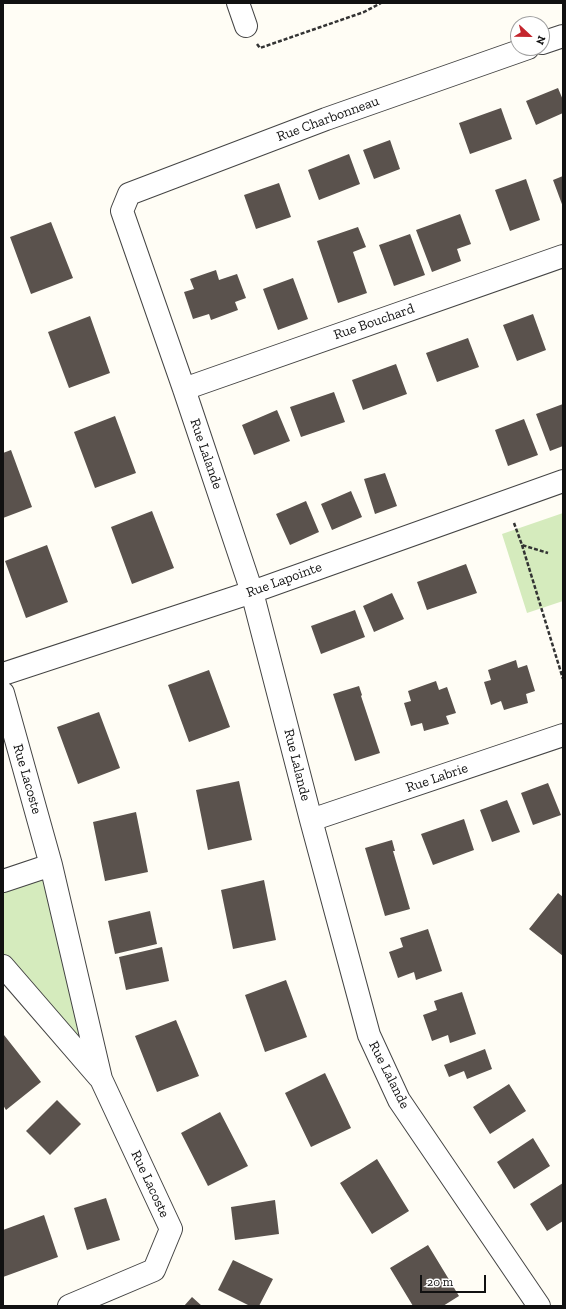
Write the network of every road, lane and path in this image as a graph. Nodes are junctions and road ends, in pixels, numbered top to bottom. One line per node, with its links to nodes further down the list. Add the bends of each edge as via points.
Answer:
1 (238, 3): 3 (street)
2 (381, 3): 3 (path, via 364,12 260,48)
3 (246, 26)
4 (563, 36): 5 (street)
5 (550, 40)
6 (510, 54): 7 (street, Rue Charbonneau, via 326,119)
7 (129, 194): 9 (street, Rue Lalande, via 122,211)
8 (563, 256): 9 (street, Rue Bouchard)
9 (184, 389): 14 (street, Rue Lalande)
10 (563, 481): 11 (street, Rue Lapointe)
11 (506, 501): 12 (path); 14 (street, Rue Lapointe)
12 (522, 545): 13 (path); 16 (path)
13 (548, 553)
14 (252, 592): 15 (street, Rue Lapointe); 19 (street, Rue Lalande)
15 (3, 674)
16 (563, 679)
17 (3, 693): 20 (street, Rue Lacoste)
18 (563, 735): 19 (street, Rue Labrie)
19 (310, 820): 25 (street, Rue Lalande, via 369,1035 396,1094)
20 (51, 865): 21 (street); 23 (street, Rue Lacoste)
21 (3, 881)
22 (3, 966): 23 (street, Rue Lacoste)
23 (101, 1079): 24 (street, Rue Lacoste, via 172,1230 154,1270)
24 (69, 1306)
25 (539, 1306)

